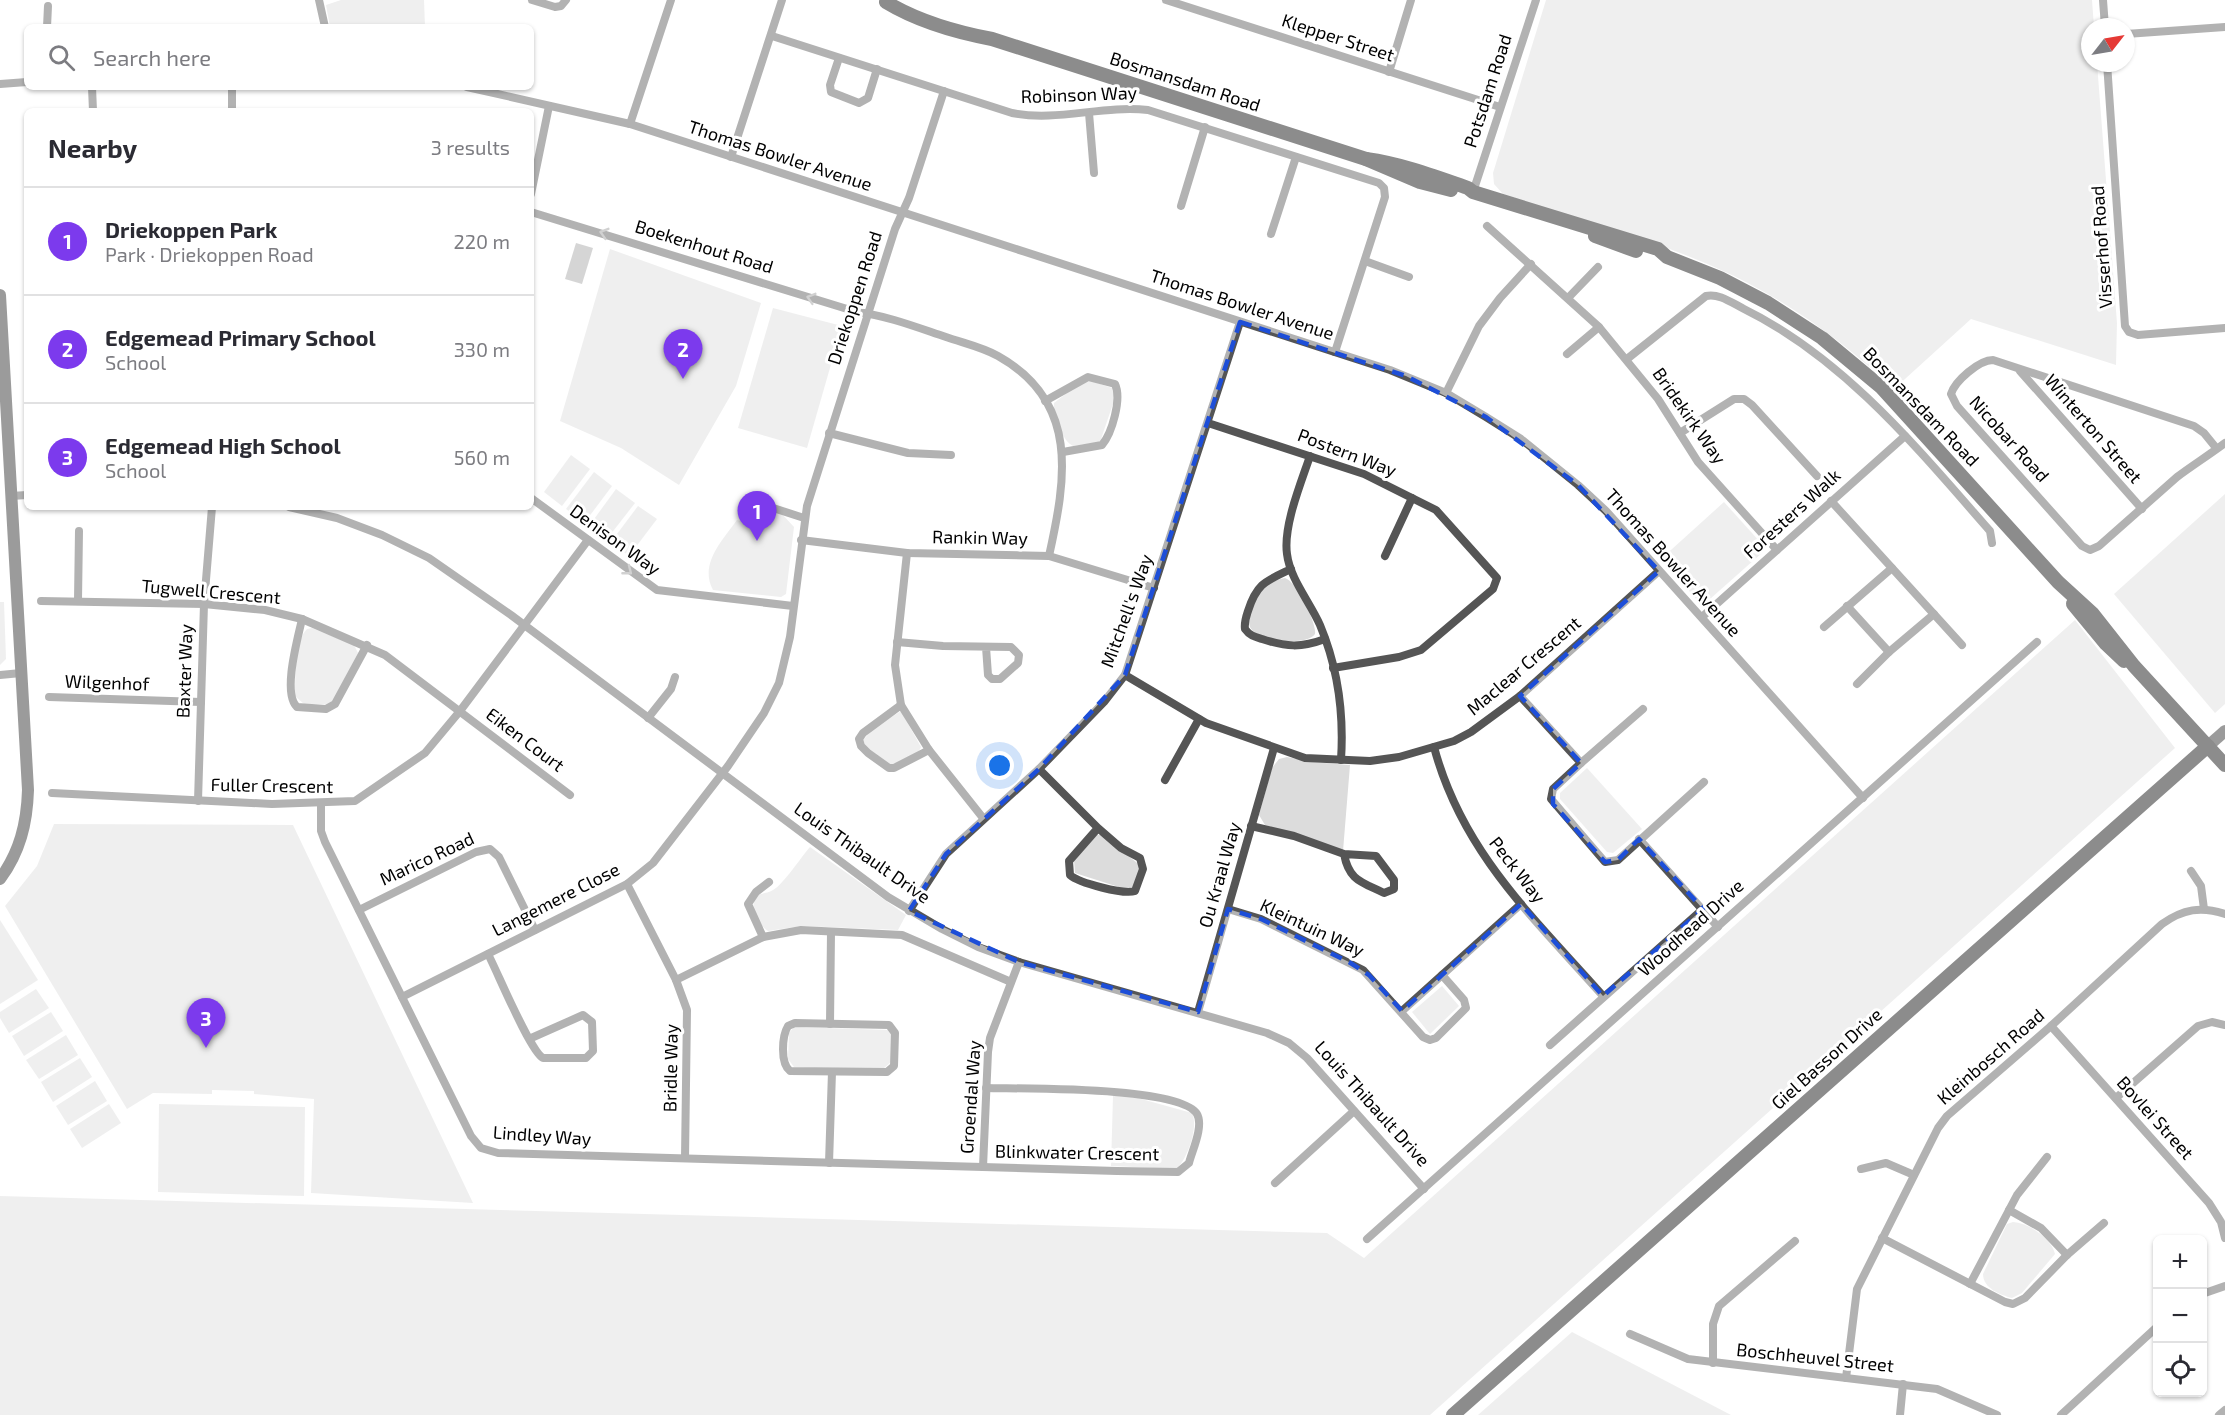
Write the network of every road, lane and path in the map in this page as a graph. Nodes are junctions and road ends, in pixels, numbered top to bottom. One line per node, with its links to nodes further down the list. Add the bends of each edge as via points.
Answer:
1 (319, 0): 14 (street)
2 (532, 0): 3 (street, via 555,7)
3 (566, 0)
4 (671, 0): 33 (street)
5 (782, 0): 17 (street)
6 (1166, 0): 20 (street, Klepper Street)
7 (1411, 0): 20 (street)
8 (1536, 0): 29 (street, Potsdam Road)
9 (2103, 0): 12 (street)
10 (883, 1): 39 (main road, Bosmansdam Road, via 912,7 992,39 1366,159 1420,182 1461,193)
11 (48, 6): 13 (street)
12 (2104, 18)
13 (47, 24)
14 (324, 24)
15 (2225, 27): 16 (street)
16 (2135, 33)
17 (772, 36): 18 (street, Robinson Way); 35 (street)
18 (839, 58): 19 (street, Robinson Way); 19 (street, via 831,92 859,104 867,101)
19 (877, 69): 27 (street, Robinson Way)
20 (1389, 72): 29 (street, Klepper Street)
21 (2108, 72): 54 (street, Visserhof Road, via 2125,326 2138,335)
22 (24, 82): 23 (street)
23 (0, 84)
24 (92, 90): 30 (street)
25 (232, 90): 31 (street)
26 (480, 90): 28 (street, Thomas Bowler Avenue)
27 (944, 91): 32 (street, Robinson Way, via 1023,115); 42 (street, Driekoppen Road)
28 (549, 106): 33 (street, Thomas Bowler Avenue); 38 (street)
29 (1500, 107): 39 (street, Potsdam Road)
30 (93, 108)
31 (232, 108)
32 (1089, 113): 34 (street, Robinson Way, via 1148,110); 37 (street)
33 (630, 124): 35 (street, Thomas Bowler Avenue)
34 (1205, 128): 36 (street, Robinson Way); 40 (street)
35 (731, 157): 42 (street, Thomas Bowler Avenue)
36 (1296, 157): 44 (street); 45 (street, Robinson Way, via 1376,182 1384,188 1385,197)
37 (1094, 173)
38 (534, 179)
39 (1473, 192): 124 (main road, Bosmansdam Road, via 1658,249 1667,257 1760,299 1822,338 1908,415 2058,582 2085,621 2134,666)
40 (1181, 206)
41 (534, 213): 51 (street, Boekenhout Road, one-way to 41)
42 (902, 213): 51 (street, Driekoppen Road); 52 (street, Thomas Bowler Avenue)
43 (1487, 226): 46 (street, Bridekirk Way)
44 (1271, 234)
45 (1365, 261): 48 (street); 55 (street)
46 (1531, 264): 50 (street, Bridekirk Way); 59 (street, via 1479,326)
47 (1598, 267): 50 (street)
48 (1409, 277)
49 (0, 295): 71 (street)
50 (1568, 298): 53 (street, Bridekirk Way)
51 (867, 314): 60 (street, Boekenhout Road, via 986,350 1019,371); 62 (street, Driekoppen Road)
52 (1240, 322): 55 (street, Thomas Bowler Avenue); 61 (street, Mitchell's Way)
53 (1599, 327): 56 (street); 57 (street, Bridekirk Way)
54 (2225, 328)
55 (1335, 352): 59 (street, Thomas Bowler Avenue)
56 (1567, 354)
57 (1627, 358): 63 (street, Bridekirk Way); 64 (street, via 1701,298 1714,296 1756,315 1812,350)
58 (2020, 371): 65 (street, Nicobar Road, via 2194,426); 75 (street, Winterton Street); 75 (street, Nicobar Road, via 1993,360 1984,361 1953,388 1952,398 2085,548 2097,548)
59 (1446, 393): 90 (street, Thomas Bowler Avenue, via 1551,462 1606,511)
60 (1045, 401): 66 (street, Boekenhout Road); 66 (street, via 1088,377 1115,384 1119,392 1105,442 1098,447)
61 (1209, 423): 68 (street, Postern Way); 91 (street, Mitchell's Way)
62 (829, 433): 67 (street, via 908,453); 79 (street, Driekoppen Road)
63 (1680, 434): 69 (street, via 1734,399 1744,399); 84 (street, Bridekirk Way, via 1698,462)
64 (1905, 436): 74 (street, Foresters Walk); 83 (street, via 1990,531)
65 (2221, 446): 75 (street, Nicobar Road, via 2177,477)
66 (1063, 453): 86 (street, Boekenhout Road, via 1061,504)
67 (951, 455)
68 (1310, 456): 72 (street, Postern Way, via 1364,474); 89 (street, via 1287,539)
69 (1817, 476)
70 (24, 495): 71 (street)
71 (6, 496): 110 (street)
72 (1412, 498): 87 (street); 109 (street, Postern Way, via 1444,518 1495,574 1497,584 1421,650)
73 (534, 500): 81 (street, Denison Way)
74 (1831, 501): 84 (street, Foresters Walk); 88 (street)
75 (2142, 509)
76 (212, 510): 94 (street, Baxter Way)
77 (302, 510): 100 (street, Louis Thibault Drive, via 337,518 429,558)
78 (751, 511): 79 (street, via 766,506)
79 (804, 518): 82 (street, Driekoppen Road)
80 (79, 531): 92 (street)
81 (588, 540): 95 (street, Denison Way, one-way to 95, via 657,590); 100 (street, Fuller Crescent)
82 (801, 540): 85 (street, Rankin Way); 95 (street, Driekoppen Road)
83 (1992, 543)
84 (1777, 550): 98 (street, Foresters Walk)
85 (907, 553): 86 (street, Rankin Way); 103 (street)
86 (1049, 556): 91 (street, Rankin Way)
87 (1385, 556)
88 (1892, 568): 96 (street); 97 (street)
89 (1291, 569): 102 (street); 102 (street, via 1261,584 1245,620 1245,629 1251,635 1283,646)
90 (1659, 571): 98 (street, Thomas Bowler Avenue); 115 (street, Maclear Crescent)
91 (1154, 588): 112 (street, Mitchell's Way)
92 (78, 600): 93 (street, Tugwell Crescent); 94 (street, Tugwell Crescent)
93 (40, 601)
94 (204, 604): 99 (street, Tugwell Crescent, via 265,610); 117 (street, Baxter Way)
95 (793, 606): 132 (street, Driekoppen Road, via 786,659 775,693)
96 (1847, 606): 101 (street); 108 (street)
97 (1934, 614): 106 (street); 108 (street)
98 (1701, 617): 137 (street, Thomas Bowler Avenue)
99 (302, 619): 105 (street, Tugwell Crescent); 105 (street, via 292,667 291,698 297,707 326,709 335,704)
100 (524, 625): 120 (street, Fuller Crescent); 121 (street, Louis Thibault Drive)
101 (1824, 627)
102 (1325, 639): 109 (street)
103 (897, 642): 107 (street); 118 (street, via 895,679)
104 (2037, 642): 137 (street, Woodhead Drive)
105 (367, 645): 120 (street, Tugwell Crescent)
106 (1962, 645)
107 (986, 648): 107 (street, via 1015,649 1018,663 1000,678 992,679 987,672)
108 (1889, 652): 114 (street)
109 (1333, 668): 128 (street, via 1343,720)
110 (21, 673): 111 (street); 146 (street, via 27,818 18,847)
111 (0, 675)
112 (1125, 675): 122 (street, Maclear Crescent); 131 (street, Mitchell's Way)
113 (675, 677): 121 (street, via 671,689)
114 (1857, 684)
115 (1520, 696): 125 (street, Maclear Crescent, via 1465,736); 129 (street)
116 (49, 697): 117 (street, Wilgenhof)
117 (201, 702): 138 (street, Baxter Way)
118 (901, 705): 127 (street); 127 (street, via 862,733 861,746 889,768)
119 (1643, 709): 129 (street)
120 (460, 711): 136 (street, Eiken Court); 139 (street, Fuller Crescent, via 425,753 365,796 344,804)
121 (648, 718): 132 (street, Louis Thibault Drive)
122 (1199, 719): 126 (street, Maclear Crescent); 133 (street)
123 (2225, 732): 124 (street, Giel Basson Drive)
124 (2208, 746): 130 (main road, Bosmansdam Road); 202 (main road, Giel Basson Drive)
125 (1434, 747): 128 (street, Maclear Crescent, via 1387,759); 149 (street, Peck Way, via 1448,795 1461,820 1499,879)
126 (1274, 748): 128 (street, Maclear Crescent, via 1305,758); 141 (street, Ou Kraal Way)
127 (929, 750): 140 (street)
128 (1341, 760)
129 (1581, 763): 143 (street, via 1553,789 1553,804 1605,862 1618,860)
130 (2225, 765)
131 (1039, 769): 140 (street, Mitchell's Way); 142 (street)
132 (722, 773): 148 (street, Langemere Close, via 653,863); 154 (street, Louis Thibault Drive)
133 (1165, 780)
134 (1704, 782): 143 (street)
135 (52, 793): 138 (street, Fuller Crescent)
136 (570, 795)
137 (1863, 798): 156 (street, Woodhead Drive)
138 (198, 801): 139 (street, Fuller Crescent)
139 (321, 804): 153 (street, Lindley Way, via 321,831)
140 (983, 818): 154 (street, Mitchell's Way, via 946,854)
141 (1251, 826): 144 (street); 150 (street, Ou Kraal Way)
142 (1098, 828): 142 (street, via 1143,861 1135,891 1125,893 1070,875 1069,861)
143 (1640, 839): 151 (street)
144 (1344, 854): 144 (street, via 1379,858 1394,880 1394,889 1384,893 1352,877)
145 (2191, 871): 152 (street, via 2201,886)
146 (0, 879)
147 (769, 882): 159 (street, via 752,897 748,908)
148 (627, 884): 157 (street, Langemere Close); 163 (street, Bridle Way)
149 (1521, 904): 162 (street); 165 (street, Peck Way)
150 (1228, 909): 167 (street, Kleintuin Way, via 1261,919 1349,962 1369,975); 168 (street, Ou Kraal Way)
151 (1703, 909): 156 (street); 165 (street)
152 (2204, 909): 155 (street, Kleinbosch Road); 171 (street, Kleinbosch Road, via 2182,912 2162,924)
153 (359, 910): 157 (street, Marico Road, via 476,852 490,849 503,865); 166 (street, Lindley Way)
154 (909, 911): 161 (street, Louis Thibault Drive, via 978,947)
155 (2225, 914)
156 (1718, 927): 185 (street, Woodhead Drive)
157 (535, 930): 160 (street, Langemere Close)
158 (831, 932): 159 (street, via 801,930); 164 (street, via 894,933 913,938); 169 (street)
159 (763, 937): 163 (street)
160 (488, 954): 166 (street, Langemere Close); 172 (street)
161 (1019, 962): 164 (street, Groendal Way); 168 (street, Louis Thibault Drive)
162 (1442, 975): 167 (street); 167 (street, Kleintuin Way, via 1466,1004 1465,1012 1430,1040)
163 (676, 980): 179 (street, Bridle Way, via 689,1025)
164 (1011, 982): 175 (street, Groendal Way, via 990,1038)
165 (1604, 996): 173 (street)
166 (402, 997): 179 (street, Lindley Way, via 471,1137 481,1148 498,1153)
167 (1402, 1011)
168 (1198, 1012): 177 (street, Louis Thibault Drive, via 1289,1043)
169 (830, 1024): 174 (street, via 788,1026 784,1063 792,1072); 174 (street, via 885,1025 895,1033 895,1063 890,1071)
170 (2225, 1025): 176 (street, via 2211,1022 2198,1026)
171 (2051, 1026): 176 (street, Bovlei Street); 183 (street, Kleinbosch Road, via 1947,1116)
172 (529, 1039): 172 (street, via 543,1058 586,1058 593,1051 592,1022 583,1015)
173 (1550, 1045)
174 (832, 1072): 180 (street)
175 (986, 1088): 181 (street, Groendal Way); 181 (street, Blinkwater Crescent, via 1133,1093 1191,1109 1199,1123 1189,1163 1178,1172)
176 (2116, 1098): 188 (street, Bovlei Street, via 2212,1207)
177 (1354, 1110): 184 (street); 185 (street, Louis Thibault Drive)
178 (2047, 1156): 186 (street)
179 (685, 1158): 180 (street, Lindley Way)
180 (829, 1163): 181 (street, Lindley Way)
181 (983, 1167)
182 (1861, 1169): 183 (street, via 1886,1163)
183 (1914, 1175): 190 (street, Kleinbosch Road)
184 (1275, 1183)
185 (1424, 1189): 189 (street, Woodhead Drive)
186 (2009, 1210): 192 (street, via 2041,1228); 193 (street)
187 (2104, 1223): 192 (street)
188 (2225, 1238)
189 (1367, 1239)
190 (1882, 1239): 193 (street); 199 (street, Kleinbosch Road, via 1857,1289)
191 (1796, 1241): 198 (street, via 1719,1306 1713,1324)
192 (2067, 1255): 193 (street, via 2025,1298 2013,1304)
193 (1970, 1284)
194 (2225, 1286): 195 (street)
195 (2207, 1292)
196 (2153, 1330): 205 (street)
197 (1630, 1334): 198 (street, Boschheuvel Street, via 1670,1353)
198 (1713, 1363): 199 (street, Boschheuvel Street)
199 (1846, 1378): 200 (street, Boschheuvel Street)
200 (1903, 1384): 203 (street); 204 (street, Boschheuvel Street, via 1944,1391)
201 (2225, 1410): 206 (street)
202 (1453, 1415)
203 (1900, 1415)
204 (1997, 1415)
205 (2061, 1415)
206 (2220, 1415)

